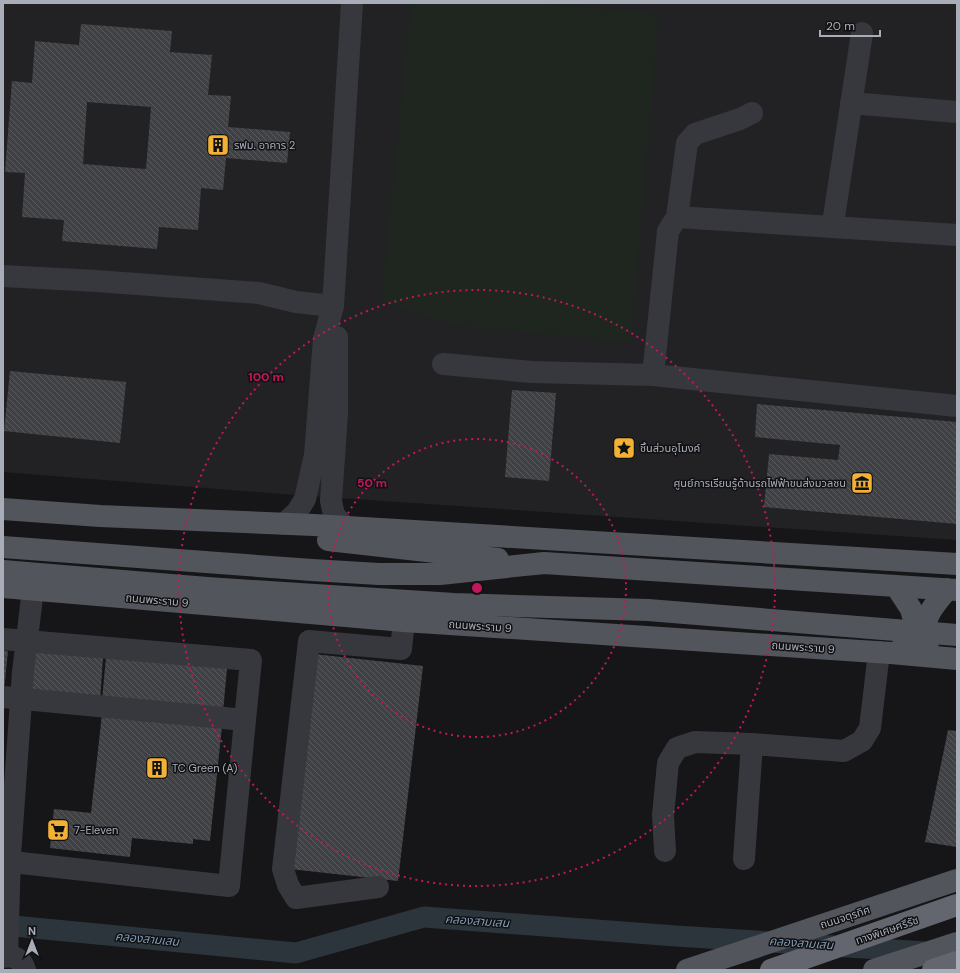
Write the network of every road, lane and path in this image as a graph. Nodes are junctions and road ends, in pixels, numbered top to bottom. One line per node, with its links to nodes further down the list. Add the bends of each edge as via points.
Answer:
1 (352, 3): 10 (lane)
2 (862, 33): 3 (lane)
3 (851, 103): 4 (lane); 7 (lane, via 834,216)
4 (957, 112)
5 (752, 113): 6 (lane, via 694,134 687,143)
6 (677, 216): 7 (lane); 12 (lane, via 668,231)
7 (836, 227): 8 (lane)
8 (957, 235)
9 (3, 276): 10 (lane, via 259,293 296,302)
10 (333, 306): 16 (lane, via 324,339 314,462 305,499 297,512); 17 (lane, via 337,331 337,413 331,501 334,515)
11 (443, 364): 12 (lane, via 532,372)
12 (653, 375): 13 (lane)
13 (957, 406)
14 (3, 509): 15 (main road)
15 (100, 516): 16 (main road); 19 (main road)
16 (284, 524): 17 (main road)
17 (345, 527): 20 (main road)
18 (3, 546): 19 (main road, via 379,574 440,574)
19 (544, 563): 22 (main road)
20 (957, 564)
21 (3, 571): 27 (main road, ถนนพระราม 9, bridge, via 207,588 454,604 648,610)
22 (896, 586): 25 (main road); 30 (main road, via 911,609 915,624 909,640)
23 (3, 587): 24 (main road, ถนนพระราม 9)
24 (33, 589): 26 (main road, ถนนพระราม 9); 29 (lane)
25 (952, 590): 31 (main road, via 928,614 925,626 926,640)
26 (404, 620): 30 (main road, ถนนพระราม 9); 39 (lane, via 401,649 309,641 282,869 296,898)
27 (957, 635)
28 (3, 639): 29 (lane)
29 (27, 641): 32 (lane); 33 (lane, via 251,660)
30 (885, 653): 31 (main road, ถนนพระราม 9); 34 (lane, via 870,728 862,741 844,751)
31 (947, 658)
32 (12, 698): 33 (lane); 37 (lane)
33 (245, 720): 37 (lane, via 229,886)
34 (752, 744): 35 (lane, via 695,742 677,748 668,764 663,815); 36 (lane)
35 (665, 851)
36 (744, 858)
37 (6, 861): 42 (lane, via 9,884)
38 (957, 880): 45 (main road, ถนนจตุรทิศ)
39 (378, 887)
40 (957, 905): 46 (highway, ทางพิเศษศรีรัช)
41 (957, 943): 47 (main road)
42 (6, 954): 44 (lane, via 22,962)
43 (957, 962): 48 (highway)
44 (25, 970)
45 (687, 970)
46 (771, 970)
47 (874, 970)
48 (933, 970)

